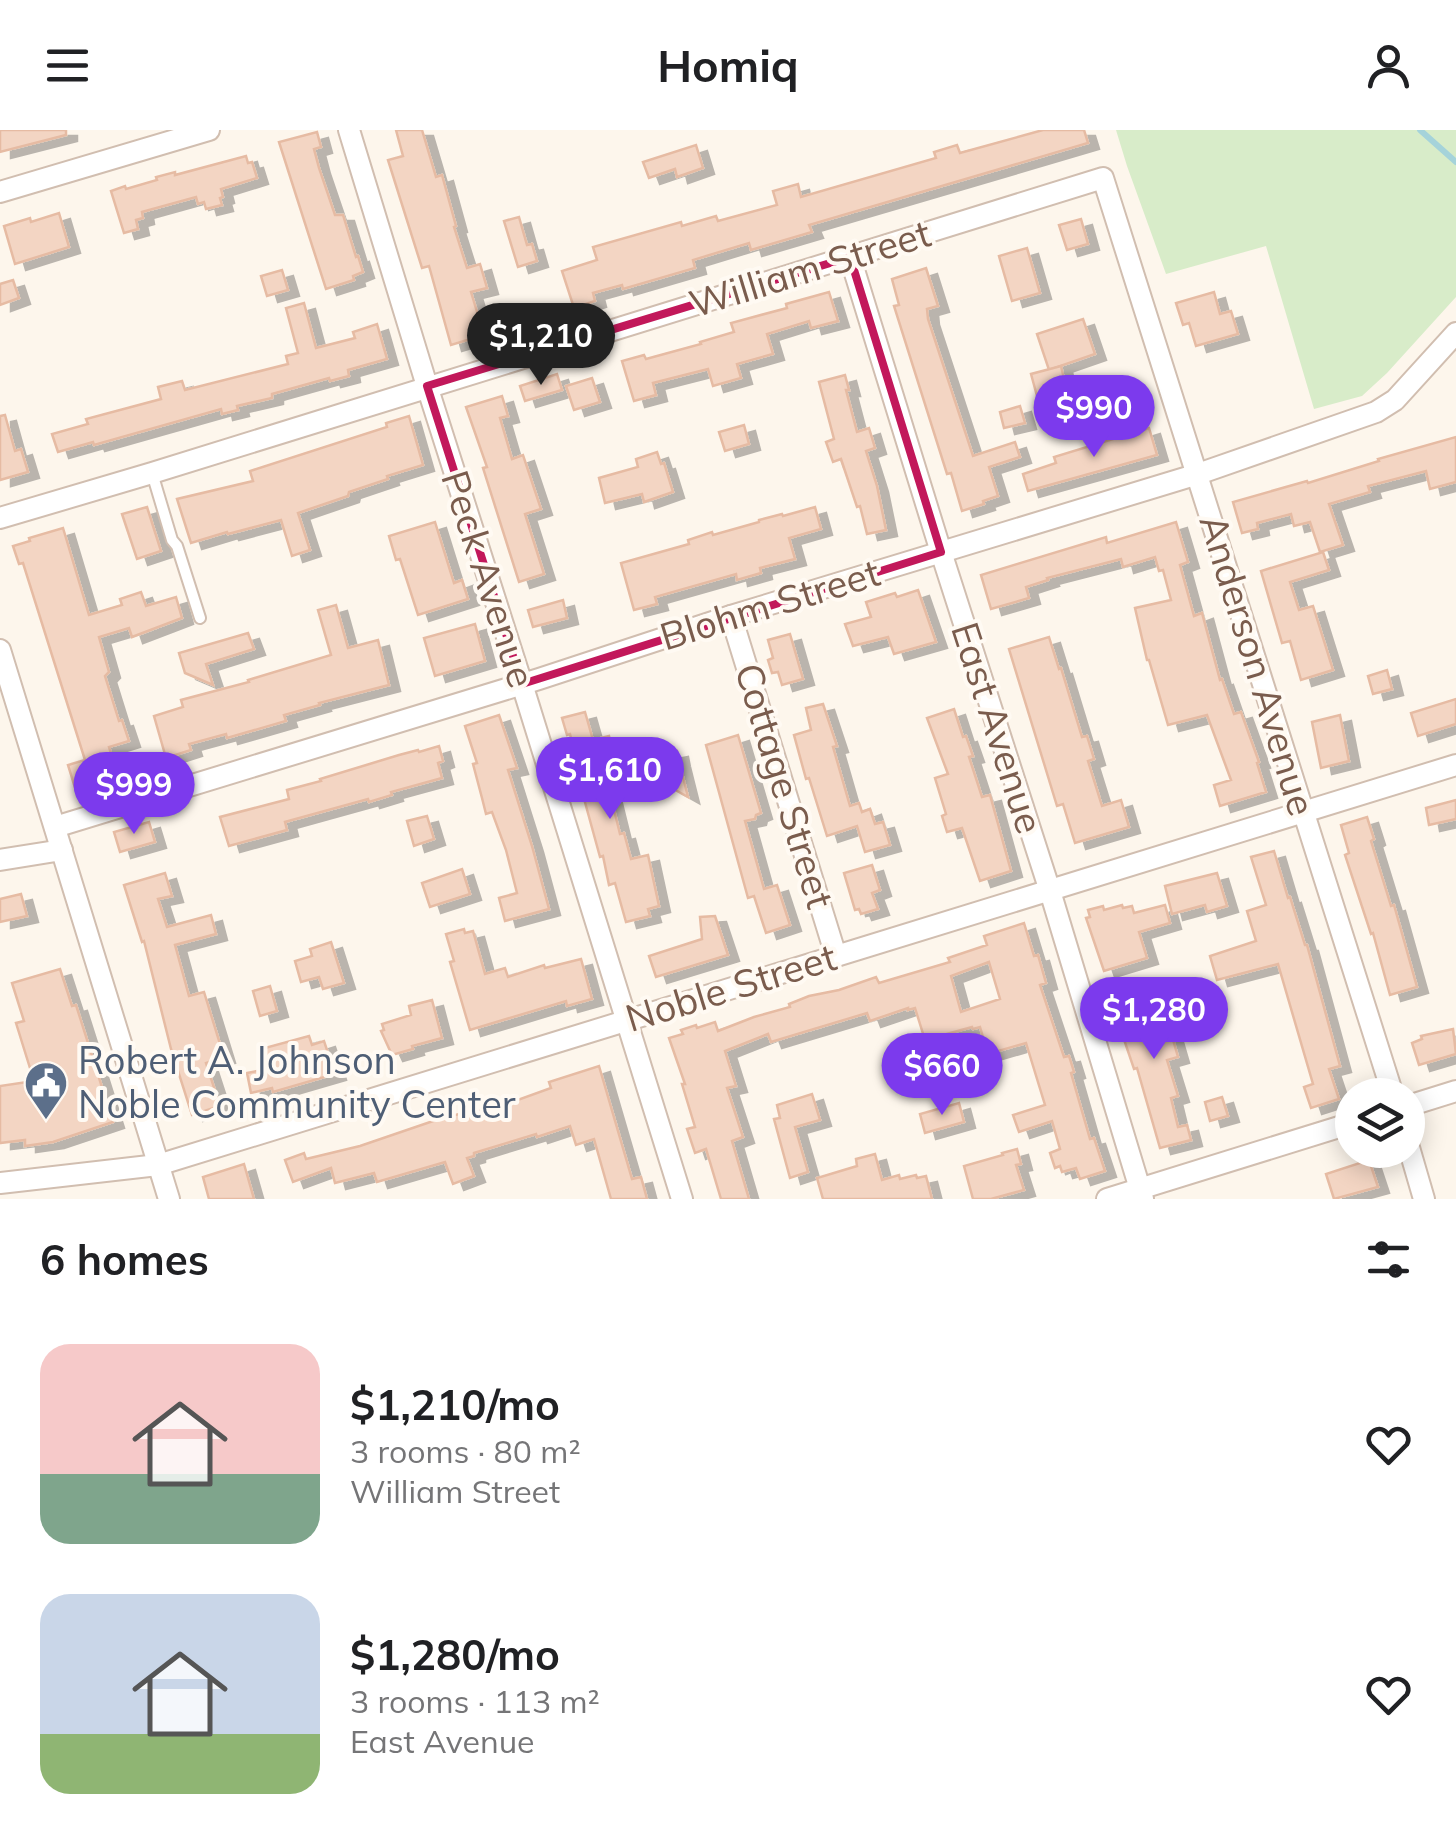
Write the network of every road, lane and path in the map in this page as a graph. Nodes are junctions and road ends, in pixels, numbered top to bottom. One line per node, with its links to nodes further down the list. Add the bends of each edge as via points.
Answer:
1 (209, 130): 4 (street)
2 (350, 130): 7 (street, Peck Avenue)
3 (1103, 178): 5 (street, William Street); 9 (street, Anderson Avenue)
4 (0, 192)
5 (850, 258): 7 (street, William Street); 11 (street, East Avenue)
6 (1456, 333): 9 (street, Blohm Street, via 1376,412)
7 (426, 386): 8 (street, William Street); 15 (street, Peck Avenue)
8 (152, 473): 10 (street, William Street); 13 (lane)
9 (1198, 474): 11 (street, Blohm Street); 17 (street, Anderson Avenue)
10 (0, 518)
11 (941, 552): 12 (street, Blohm Street); 21 (street, East Avenue)
12 (731, 616): 15 (street, Blohm Street); 22 (street, Cottage Street)
13 (200, 618)
14 (0, 650): 18 (street)
15 (522, 684): 18 (street, Blohm Street); 23 (street, Peck Avenue)
16 (1456, 765): 17 (street, Noble Street)
17 (1302, 811): 21 (street, Noble Street); 24 (street, Anderson Avenue)
18 (55, 827): 19 (street)
19 (62, 850): 20 (street); 28 (street)
20 (0, 860)
21 (1050, 891): 22 (street, Noble Street); 31 (street, East Avenue)
22 (836, 956): 23 (street, Noble Street)
23 (625, 1021): 28 (street, Noble Street); 33 (street, Peck Avenue)
24 (1387, 1078)
25 (1456, 1091): 26 (street)
26 (1425, 1101)
27 (1335, 1129): 31 (street)
28 (158, 1165): 30 (street, Noble Street); 32 (street)
29 (1415, 1168): 35 (street)
30 (0, 1184)
31 (1141, 1194): 34 (street)
32 (168, 1199)
33 (682, 1199)
34 (1107, 1199)
35 (1424, 1199)

